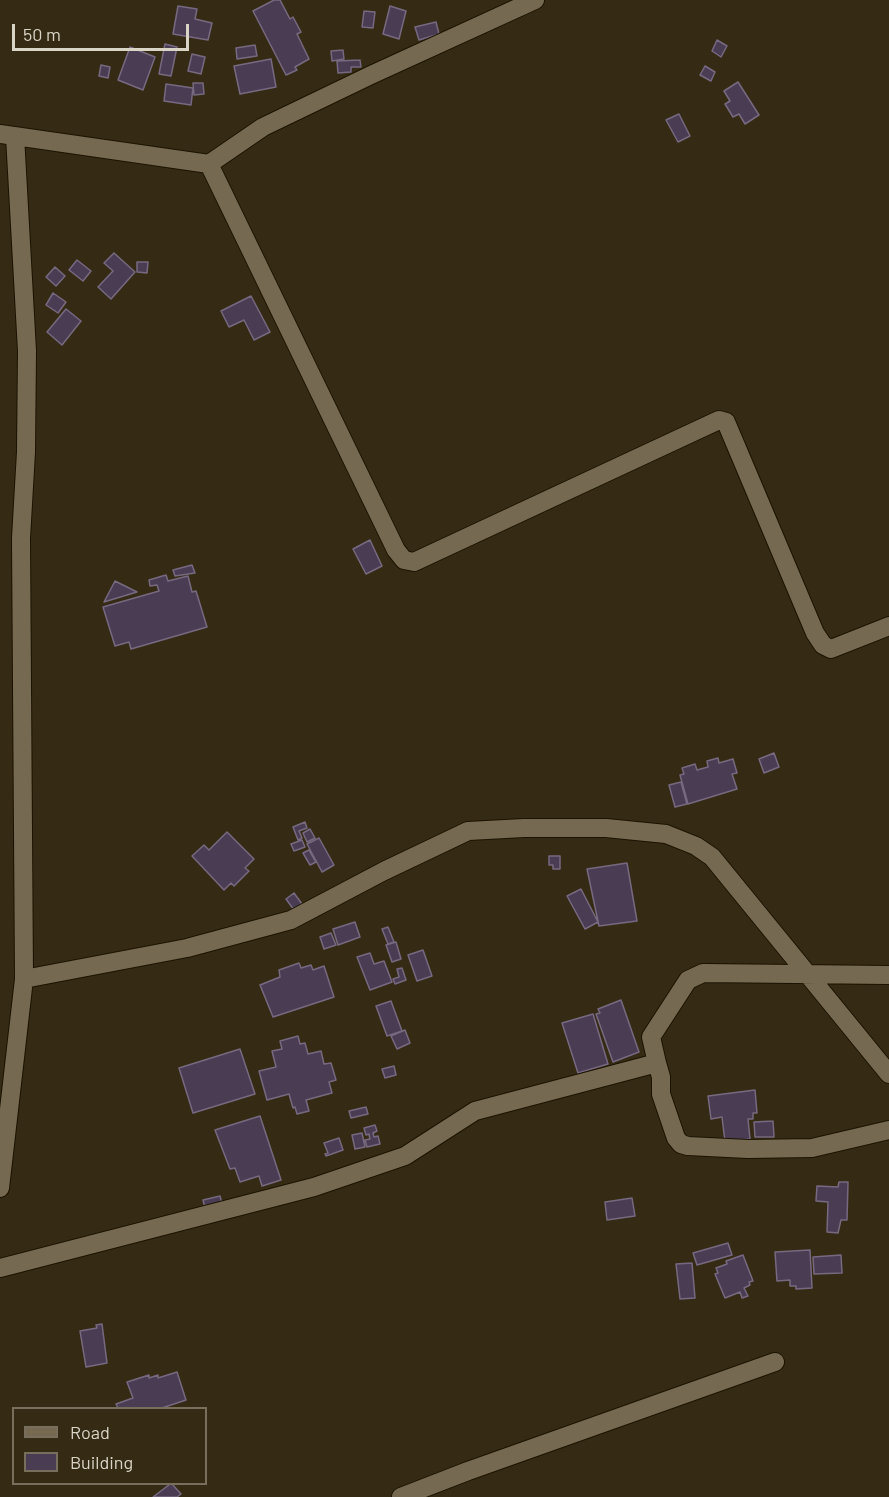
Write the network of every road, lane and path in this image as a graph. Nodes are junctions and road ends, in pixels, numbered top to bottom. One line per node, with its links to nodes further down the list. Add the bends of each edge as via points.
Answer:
1 (535, 0): 3 (street, via 263,127)
2 (8, 135): 3 (street); 7 (street, via 27,351 21,538)
3 (209, 164): 4 (street, via 404,560 414,562 719,420 726,422 823,645 831,649)
4 (889, 626)
5 (807, 975): 6 (street); 7 (street, via 712,857 696,846 666,834 524,828 468,831 291,920 187,948); 8 (street, via 703,974 688,980 651,1037); 9 (street)
6 (889, 975)
7 (24, 979): 11 (street)
8 (657, 1063): 10 (street, via 661,1094 681,1144 812,1148); 12 (street, via 476,1111 405,1156 314,1187)
9 (889, 1074)
10 (889, 1130)
11 (0, 1188)
12 (0, 1268)
13 (775, 1362): 14 (street)
14 (401, 1497)

